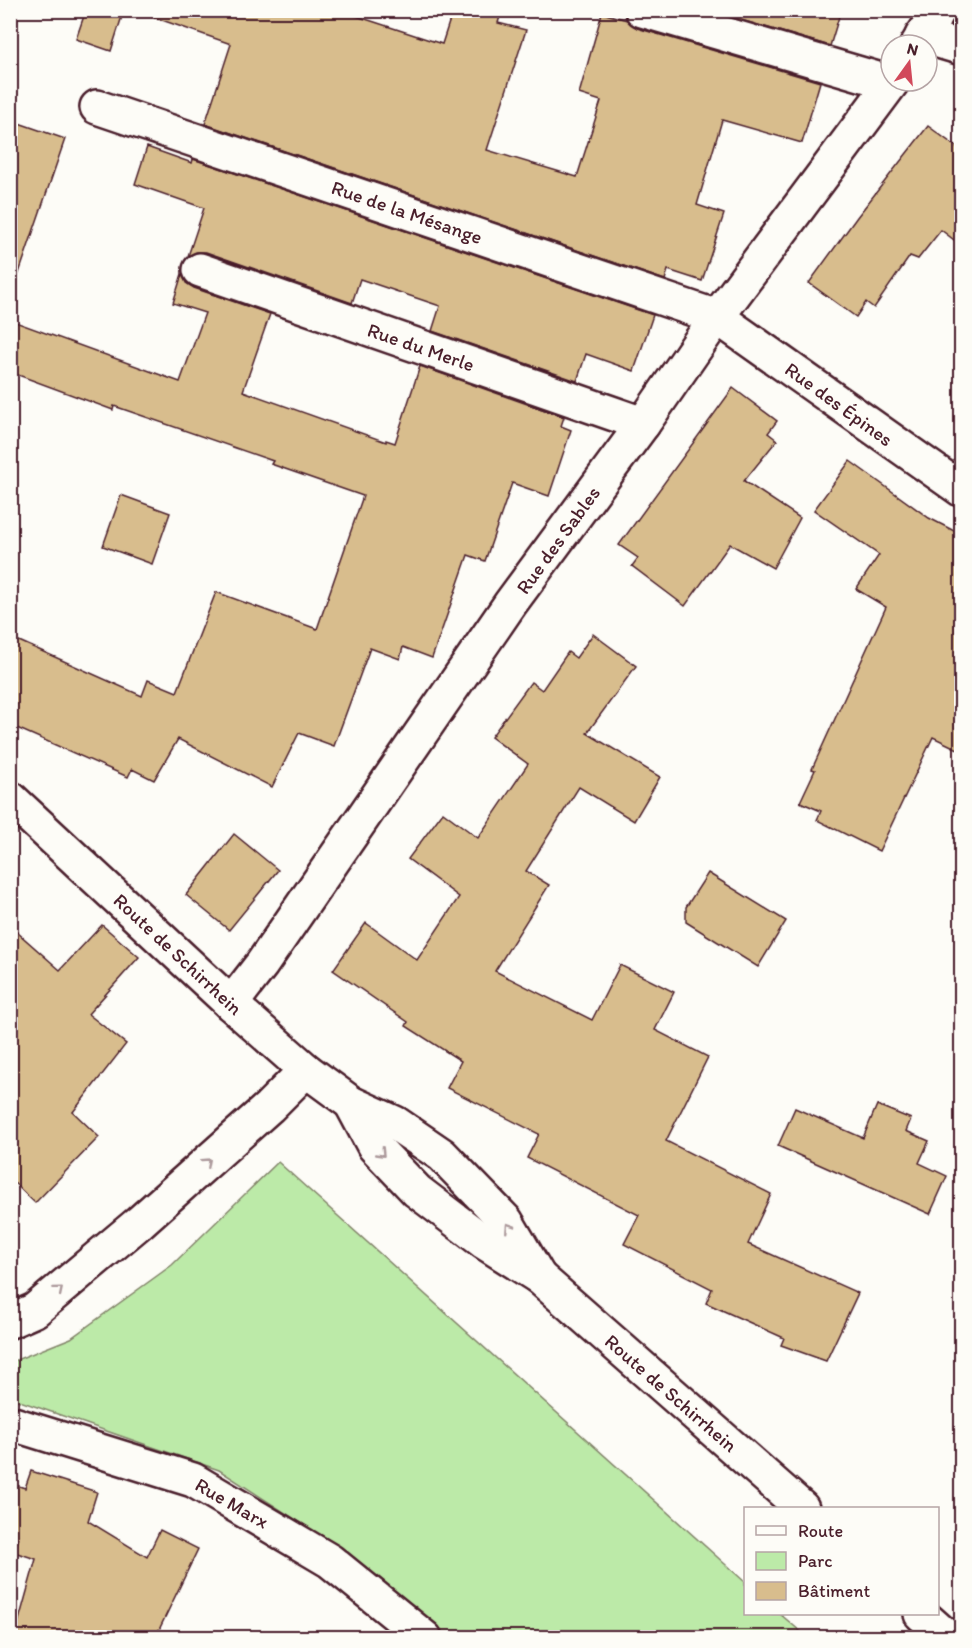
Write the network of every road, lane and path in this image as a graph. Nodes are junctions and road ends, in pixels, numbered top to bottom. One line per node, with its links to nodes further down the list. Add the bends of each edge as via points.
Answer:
1 (642, 10): 4 (street)
2 (926, 31): 3 (street)
3 (962, 48)
4 (879, 78)
5 (884, 93): 8 (street, Rue des Sables)
6 (97, 107): 8 (street, Rue de la Mésange)
7 (200, 270): 9 (street, Rue du Merle)
8 (717, 317): 9 (street, Rue des Sables); 10 (street, Rue des Épines)
9 (643, 424): 12 (street, Rue des Sables, via 510,604)
10 (962, 490)
11 (10, 798): 12 (street, Route de Schirrhein)
12 (231, 1004): 13 (street, Route de Schirrhein)
13 (306, 1070): 14 (street, Route de Schirrhein); 16 (street, one-way to 13, via 35,1310 140,1222)
14 (351, 1103): 15 (street, Route de Schirrhein, one-way to 15, via 374,1146 417,1191 484,1242); 15 (street, Route de Schirrhein, one-way to 14, via 506,1221 442,1155 395,1123)
15 (539, 1277): 18 (street, Route de Schirrhein)
16 (10, 1321)
17 (10, 1423): 20 (street, Rue Marx, via 193,1480 330,1561)
18 (800, 1507)
19 (922, 1615): 21 (street)
20 (425, 1638)
21 (948, 1638)

